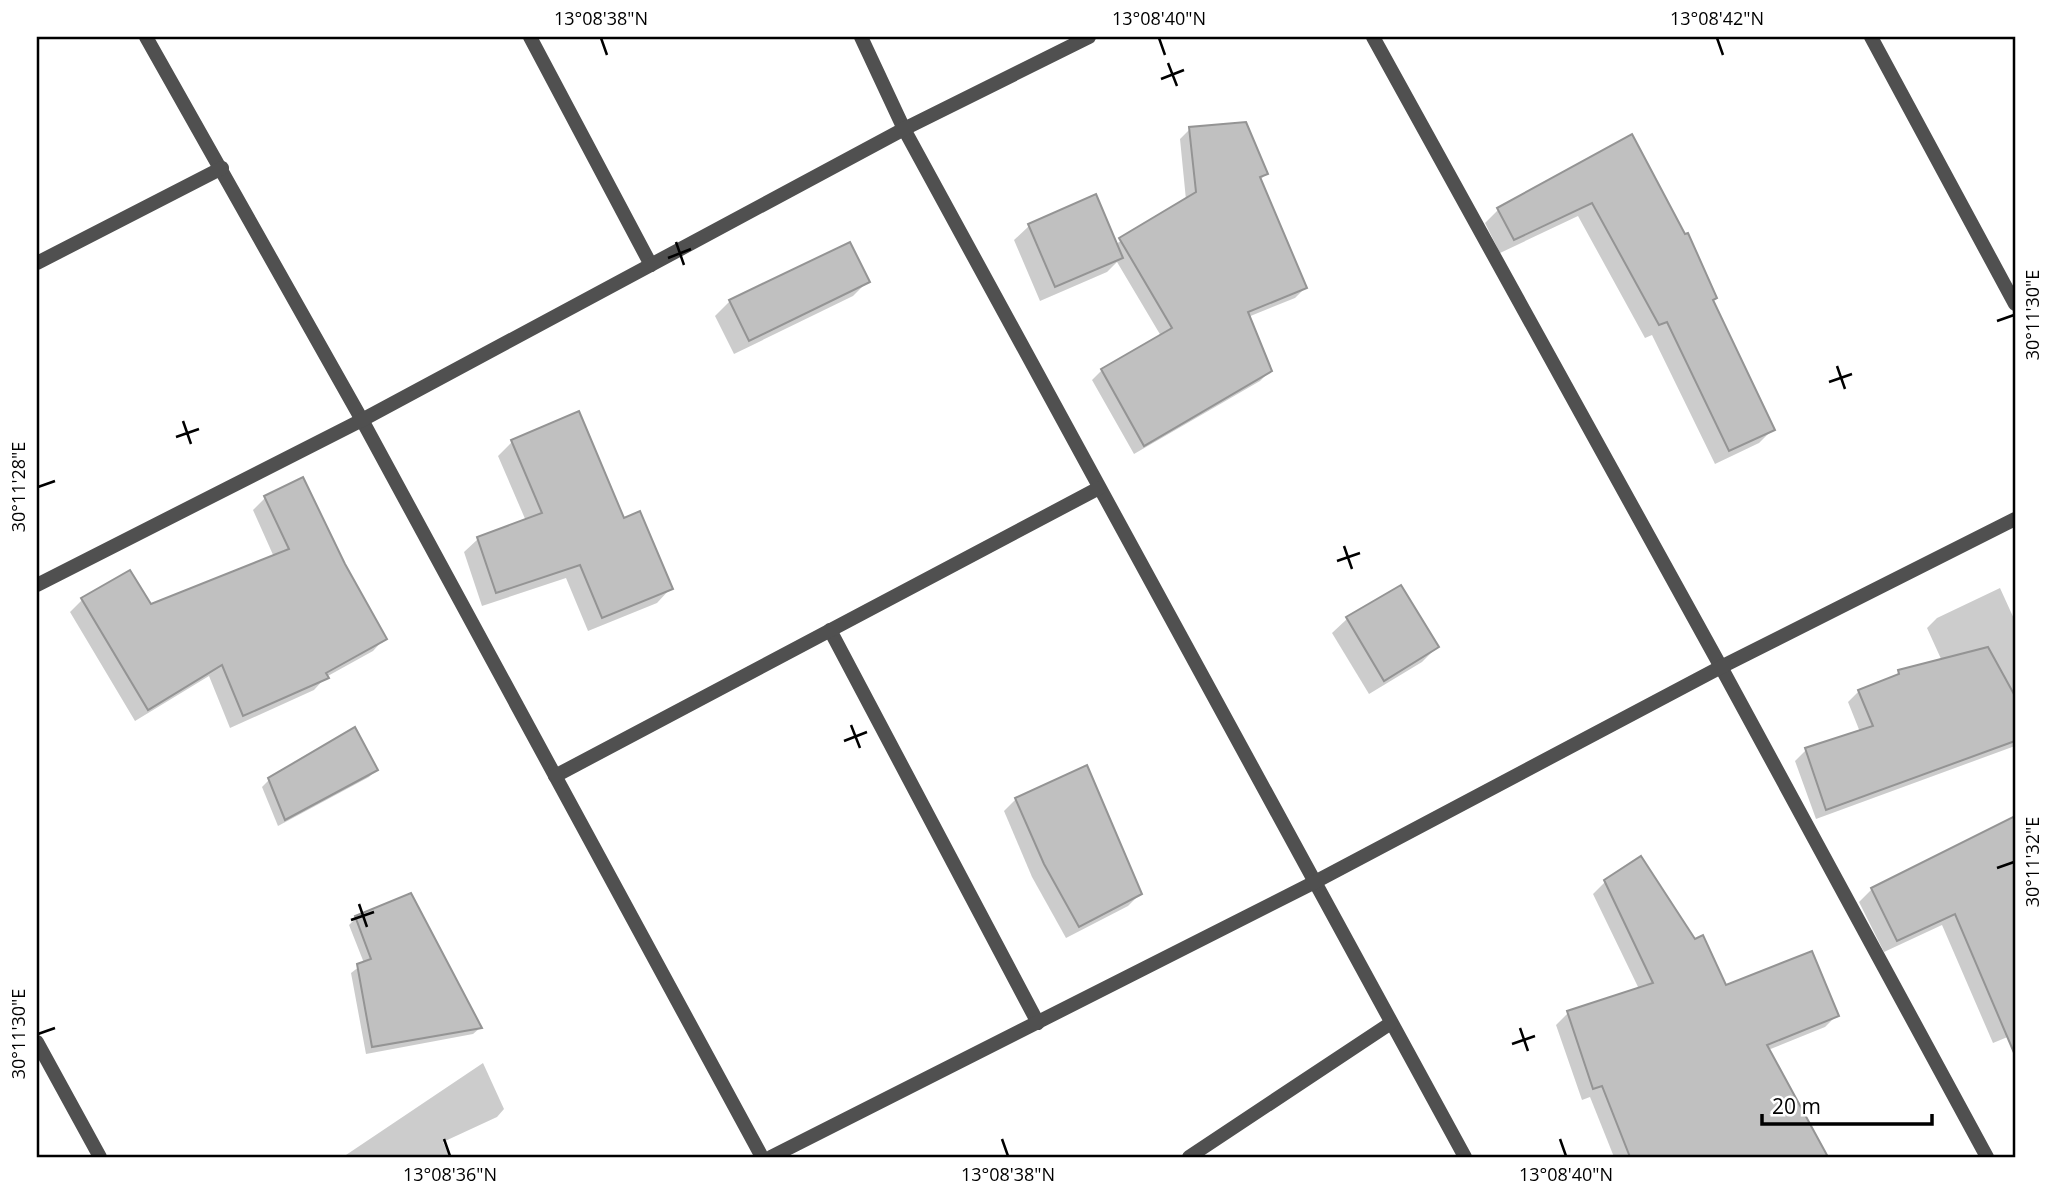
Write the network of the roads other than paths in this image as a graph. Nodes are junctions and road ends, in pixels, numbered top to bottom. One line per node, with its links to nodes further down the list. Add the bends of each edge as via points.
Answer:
1 (530, 37): 10 (street)
2 (861, 37): 7 (street)
3 (1089, 37): 7 (street)
4 (1373, 37): 17 (street)
5 (1871, 37): 11 (street)
6 (151, 38): 8 (street)
7 (904, 129): 10 (street); 13 (street)
8 (222, 168): 9 (street); 12 (street)
9 (37, 263)
10 (651, 265): 12 (street)
11 (2015, 304)
12 (362, 419): 15 (street); 18 (street)
13 (1098, 488): 16 (street); 19 (street)
14 (2015, 519): 17 (street)
15 (37, 585)
16 (830, 630): 18 (street); 20 (street)
17 (1721, 667): 19 (street); 28 (street)
18 (555, 776): 24 (street)
19 (1313, 883): 20 (street); 21 (street)
20 (1038, 1023): 25 (street)
21 (1391, 1023): 26 (street); 27 (street)
22 (37, 1042): 23 (street)
23 (100, 1157)
24 (762, 1157)
25 (771, 1157)
26 (1189, 1157)
27 (1465, 1157)
28 (1987, 1157)

